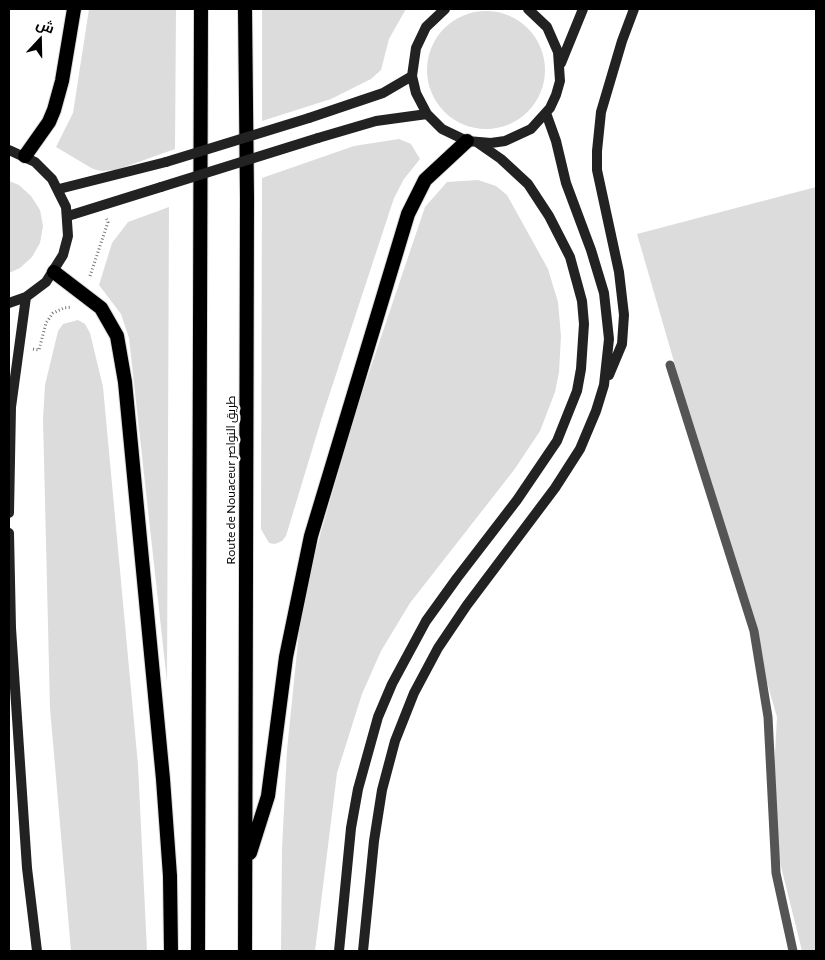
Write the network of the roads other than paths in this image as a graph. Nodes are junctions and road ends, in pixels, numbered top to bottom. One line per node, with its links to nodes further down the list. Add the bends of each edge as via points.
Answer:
1 (74, 9): 14 (highway, via 54,110)
2 (201, 9): 27 (highway)
3 (245, 9): 24 (highway, Route de Nouaceur طريق النواصر)
4 (446, 9): 9 (main road, via 433,19 420,37)
5 (528, 9): 8 (main road, via 547,27 558,52)
6 (583, 9): 8 (main road)
7 (634, 9): 21 (main road, via 598,131 598,170 624,315 622,344)
8 (560, 66): 10 (main road, via 556,95)
9 (412, 76): 11 (main road, via 416,93); 15 (main road, bridge, via 383,93 310,118 166,162)
10 (546, 113): 12 (main road, via 531,129 518,136 505,141); 21 (main road, via 604,293 609,339)
11 (427, 114): 12 (main road, via 442,129); 16 (main road, bridge, via 376,121)
12 (472, 142): 24 (highway, via 425,180 408,214 311,536 286,657 268,796); 29 (main road, via 501,159 528,184 570,257 582,301 581,369 577,391 557,441 426,621 378,717 351,828)
13 (9, 150): 14 (main road)
14 (25, 156): 15 (main road, via 44,170)
15 (58, 189): 16 (main road)
16 (68, 216): 17 (main road, via 68,236)
17 (54, 272): 18 (main road); 26 (highway, via 101,308 117,336 125,382 162,762 170,876)
18 (26, 296): 19 (main road); 22 (main road, via 10,407)
19 (9, 303)
20 (670, 365): 31 (lane, via 742,589 757,648 768,717 776,872)
21 (604, 385): 30 (main road, via 580,448 555,488 467,605 438,648 414,693 395,741 382,790)
22 (9, 513)
23 (9, 533): 25 (main road, via 11,628 27,868)
24 (246, 868): 28 (highway, Route de Nouaceur طريق النواصر)
25 (37, 951)
26 (171, 951)
27 (198, 951)
28 (245, 951)
29 (339, 951)
30 (363, 951)
31 (793, 951)

